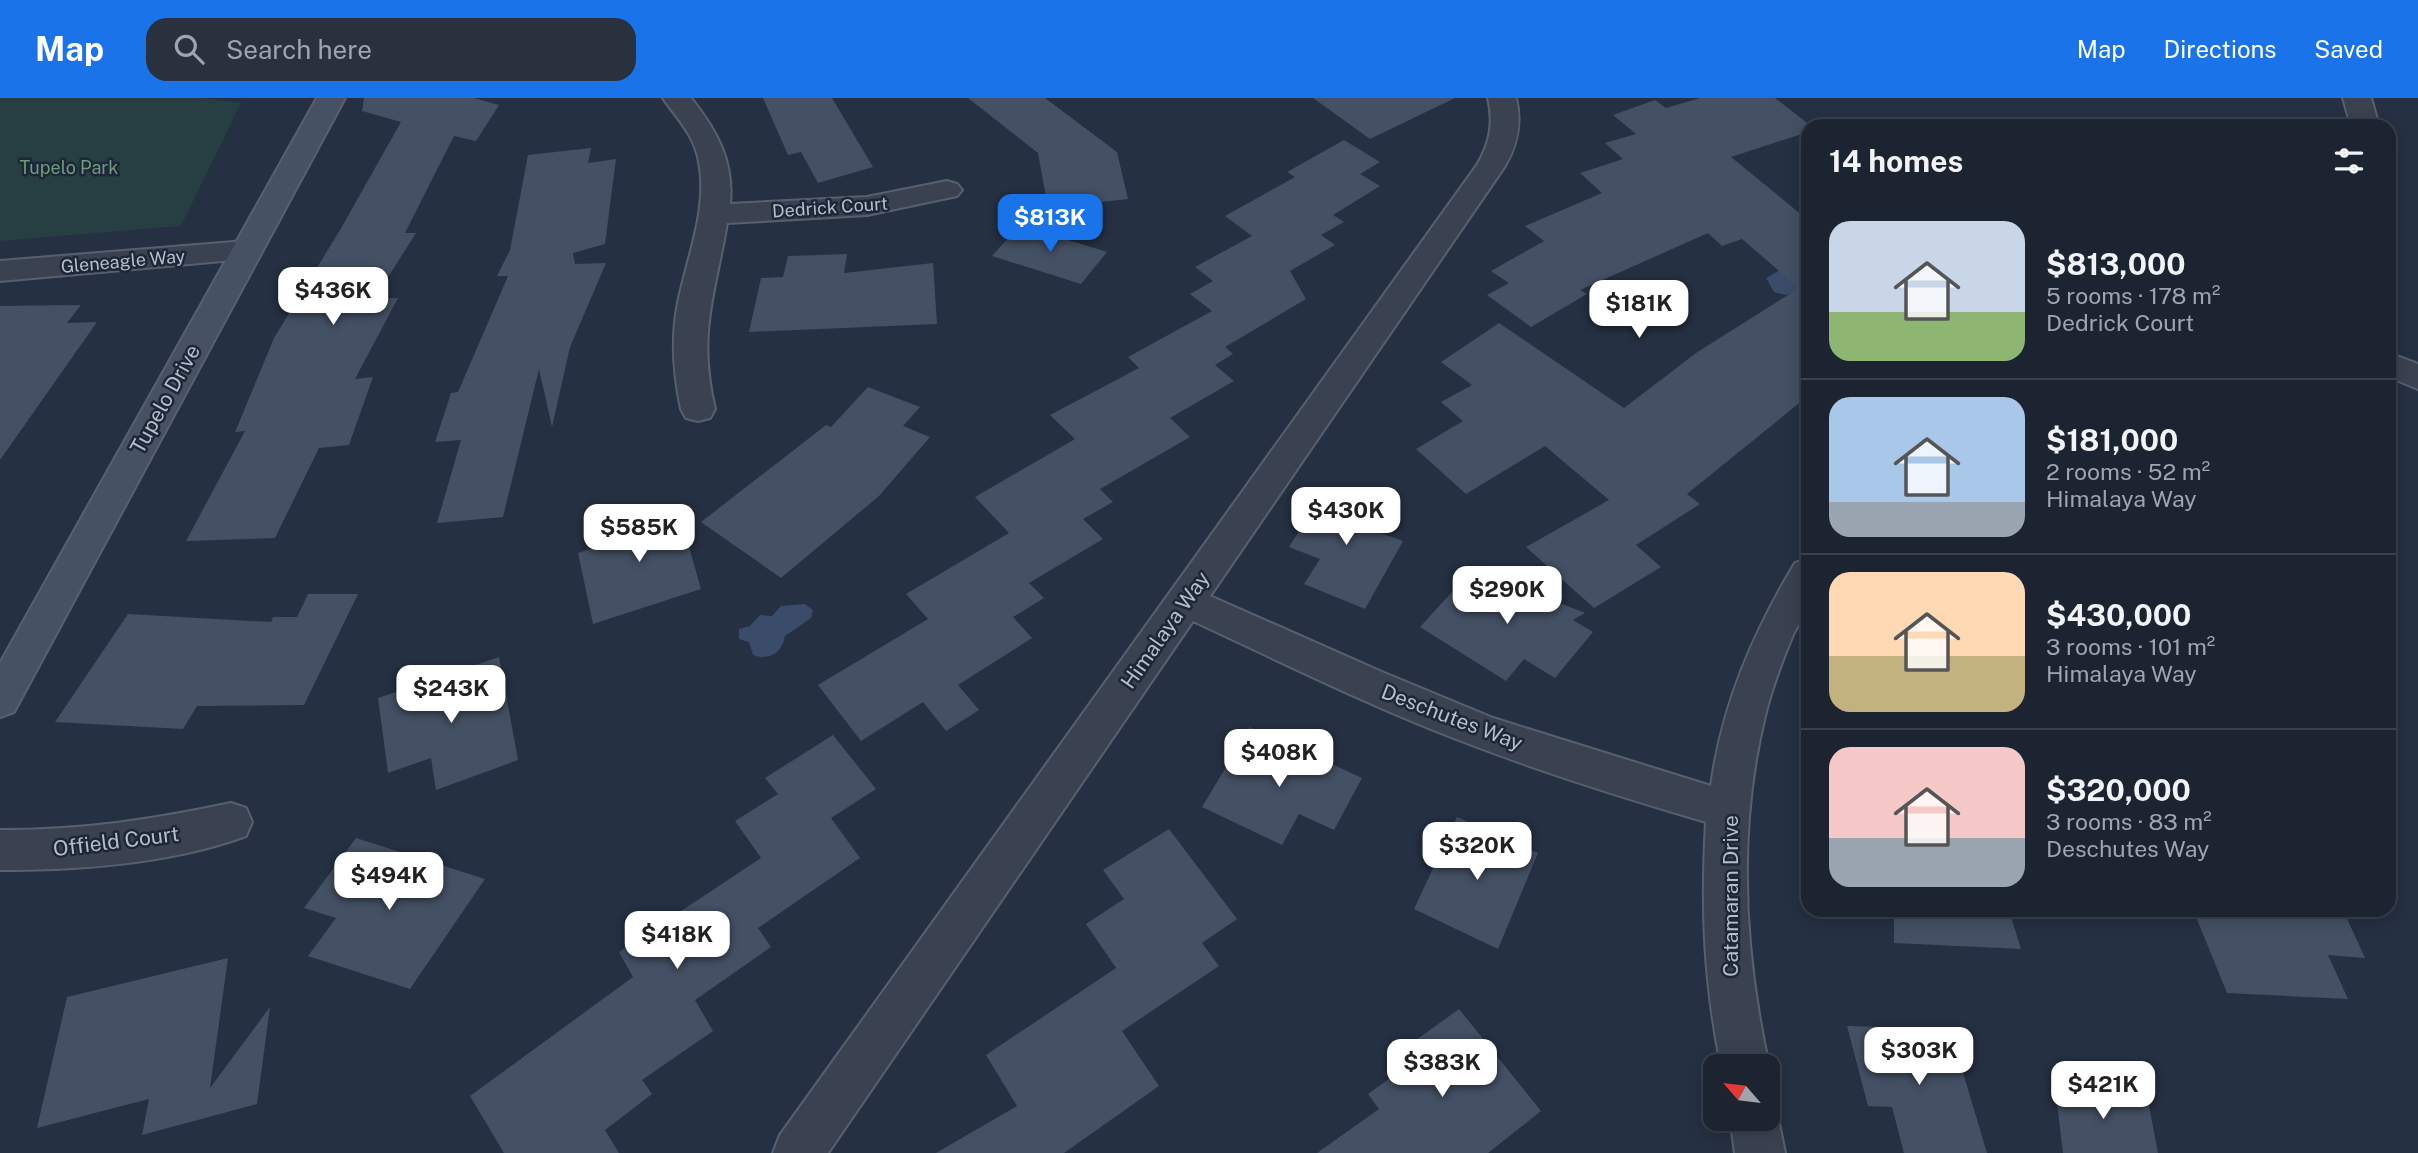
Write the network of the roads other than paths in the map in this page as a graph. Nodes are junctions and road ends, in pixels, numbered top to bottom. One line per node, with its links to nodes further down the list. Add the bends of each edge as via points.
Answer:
1 (331, 98): 8 (street, Tupelo Drive)
2 (677, 98): 7 (street, via 699,125 713,157 716,194)
3 (1502, 98): 14 (street, Himalaya Way, via 1504,136 1491,166)
4 (2357, 98): 5 (street)
5 (2363, 119)
6 (947, 190): 7 (street, Dedrick Court, via 867,206)
7 (712, 214): 12 (street, via 690,335)
8 (246, 251): 9 (street, Gleneagle Way); 15 (street, Tupelo Drive)
9 (0, 271)
10 (2396, 366): 11 (street)
11 (2418, 377)
12 (698, 409)
13 (1801, 583): 16 (street, Catamaran Drive, via 1764,654 1741,729)
14 (1185, 601): 16 (street, Deschutes Way, via 1479,730); 21 (street, Himalaya Way)
15 (0, 700)
16 (1728, 810): 19 (street, Catamaran Drive, via 1729,978)
17 (231, 822): 18 (street, Offield Court, via 142,842)
18 (0, 850)
19 (1743, 1054)
20 (1756, 1131): 22 (street)
21 (798, 1153)
22 (1760, 1153)

